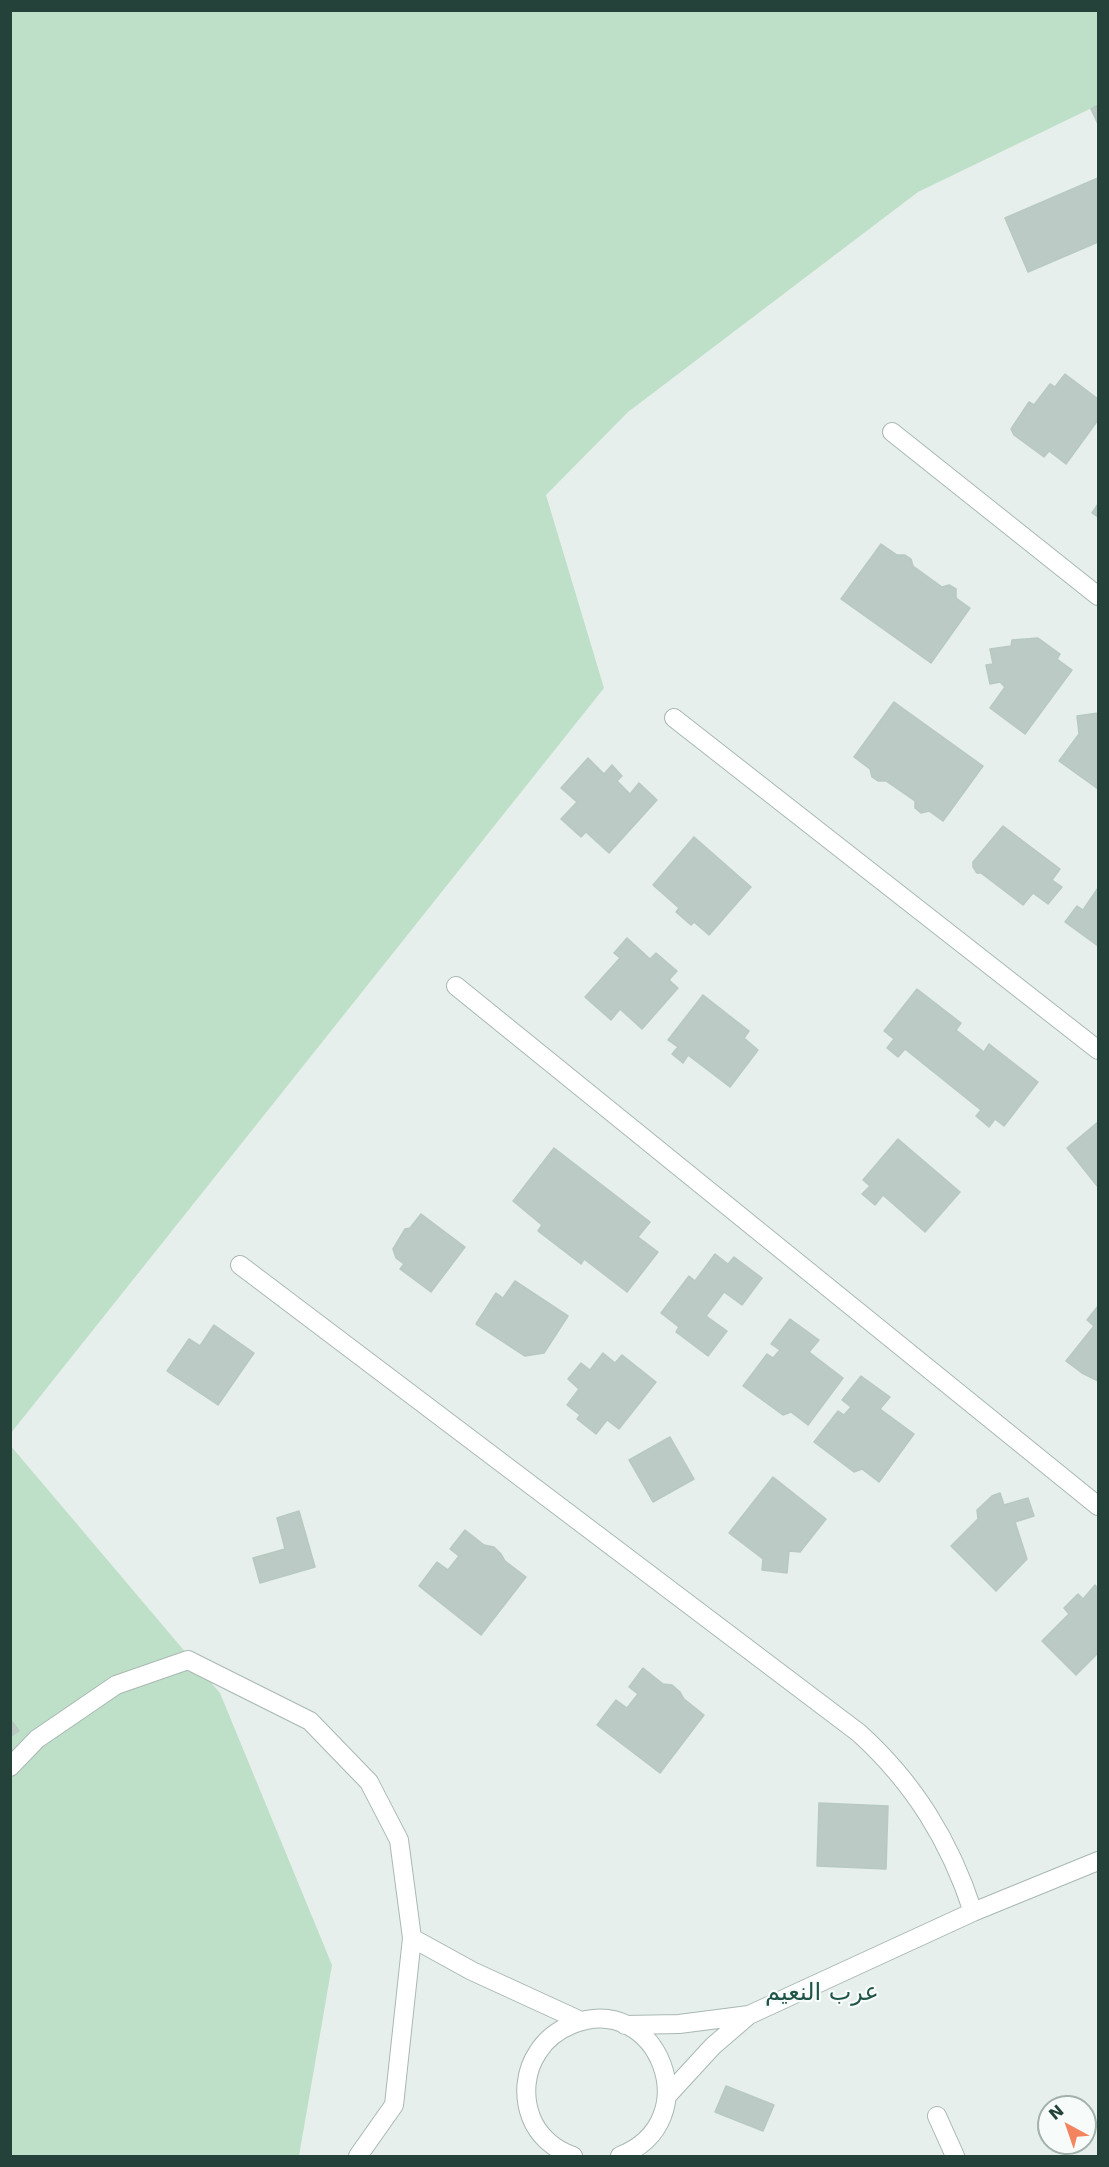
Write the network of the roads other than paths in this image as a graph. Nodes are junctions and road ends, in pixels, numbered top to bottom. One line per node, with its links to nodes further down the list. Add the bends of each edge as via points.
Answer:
1 (892, 432): 2 (street)
2 (1098, 596)
3 (674, 718): 5 (street)
4 (456, 986): 7 (street)
5 (1098, 1050)
6 (240, 1265): 10 (street, via 859,1733 897,1770 928,1812 963,1882)
7 (1098, 1506)
8 (10, 1767): 11 (street, via 36,1739 116,1685 188,1660 310,1721 369,1782 399,1840)
9 (1098, 1861): 10 (street)
10 (973, 1912): 12 (street)
11 (412, 1938): 13 (street, via 472,1971); 17 (street, via 394,2105)
12 (749, 2015): 14 (street, via 679,2024); 15 (street, via 713,2046)
13 (582, 2021): 14 (street); 18 (street, via 561,2029 543,2044 531,2063 526,2084 528,2106 536,2126 550,2144)
14 (624, 2025): 15 (street, via 643,2036 658,2054 666,2074)
15 (668, 2096): 19 (street, via 663,2117 651,2136)
16 (937, 2116): 20 (street)
17 (358, 2157)
18 (573, 2157)
19 (620, 2157)
20 (955, 2157)

